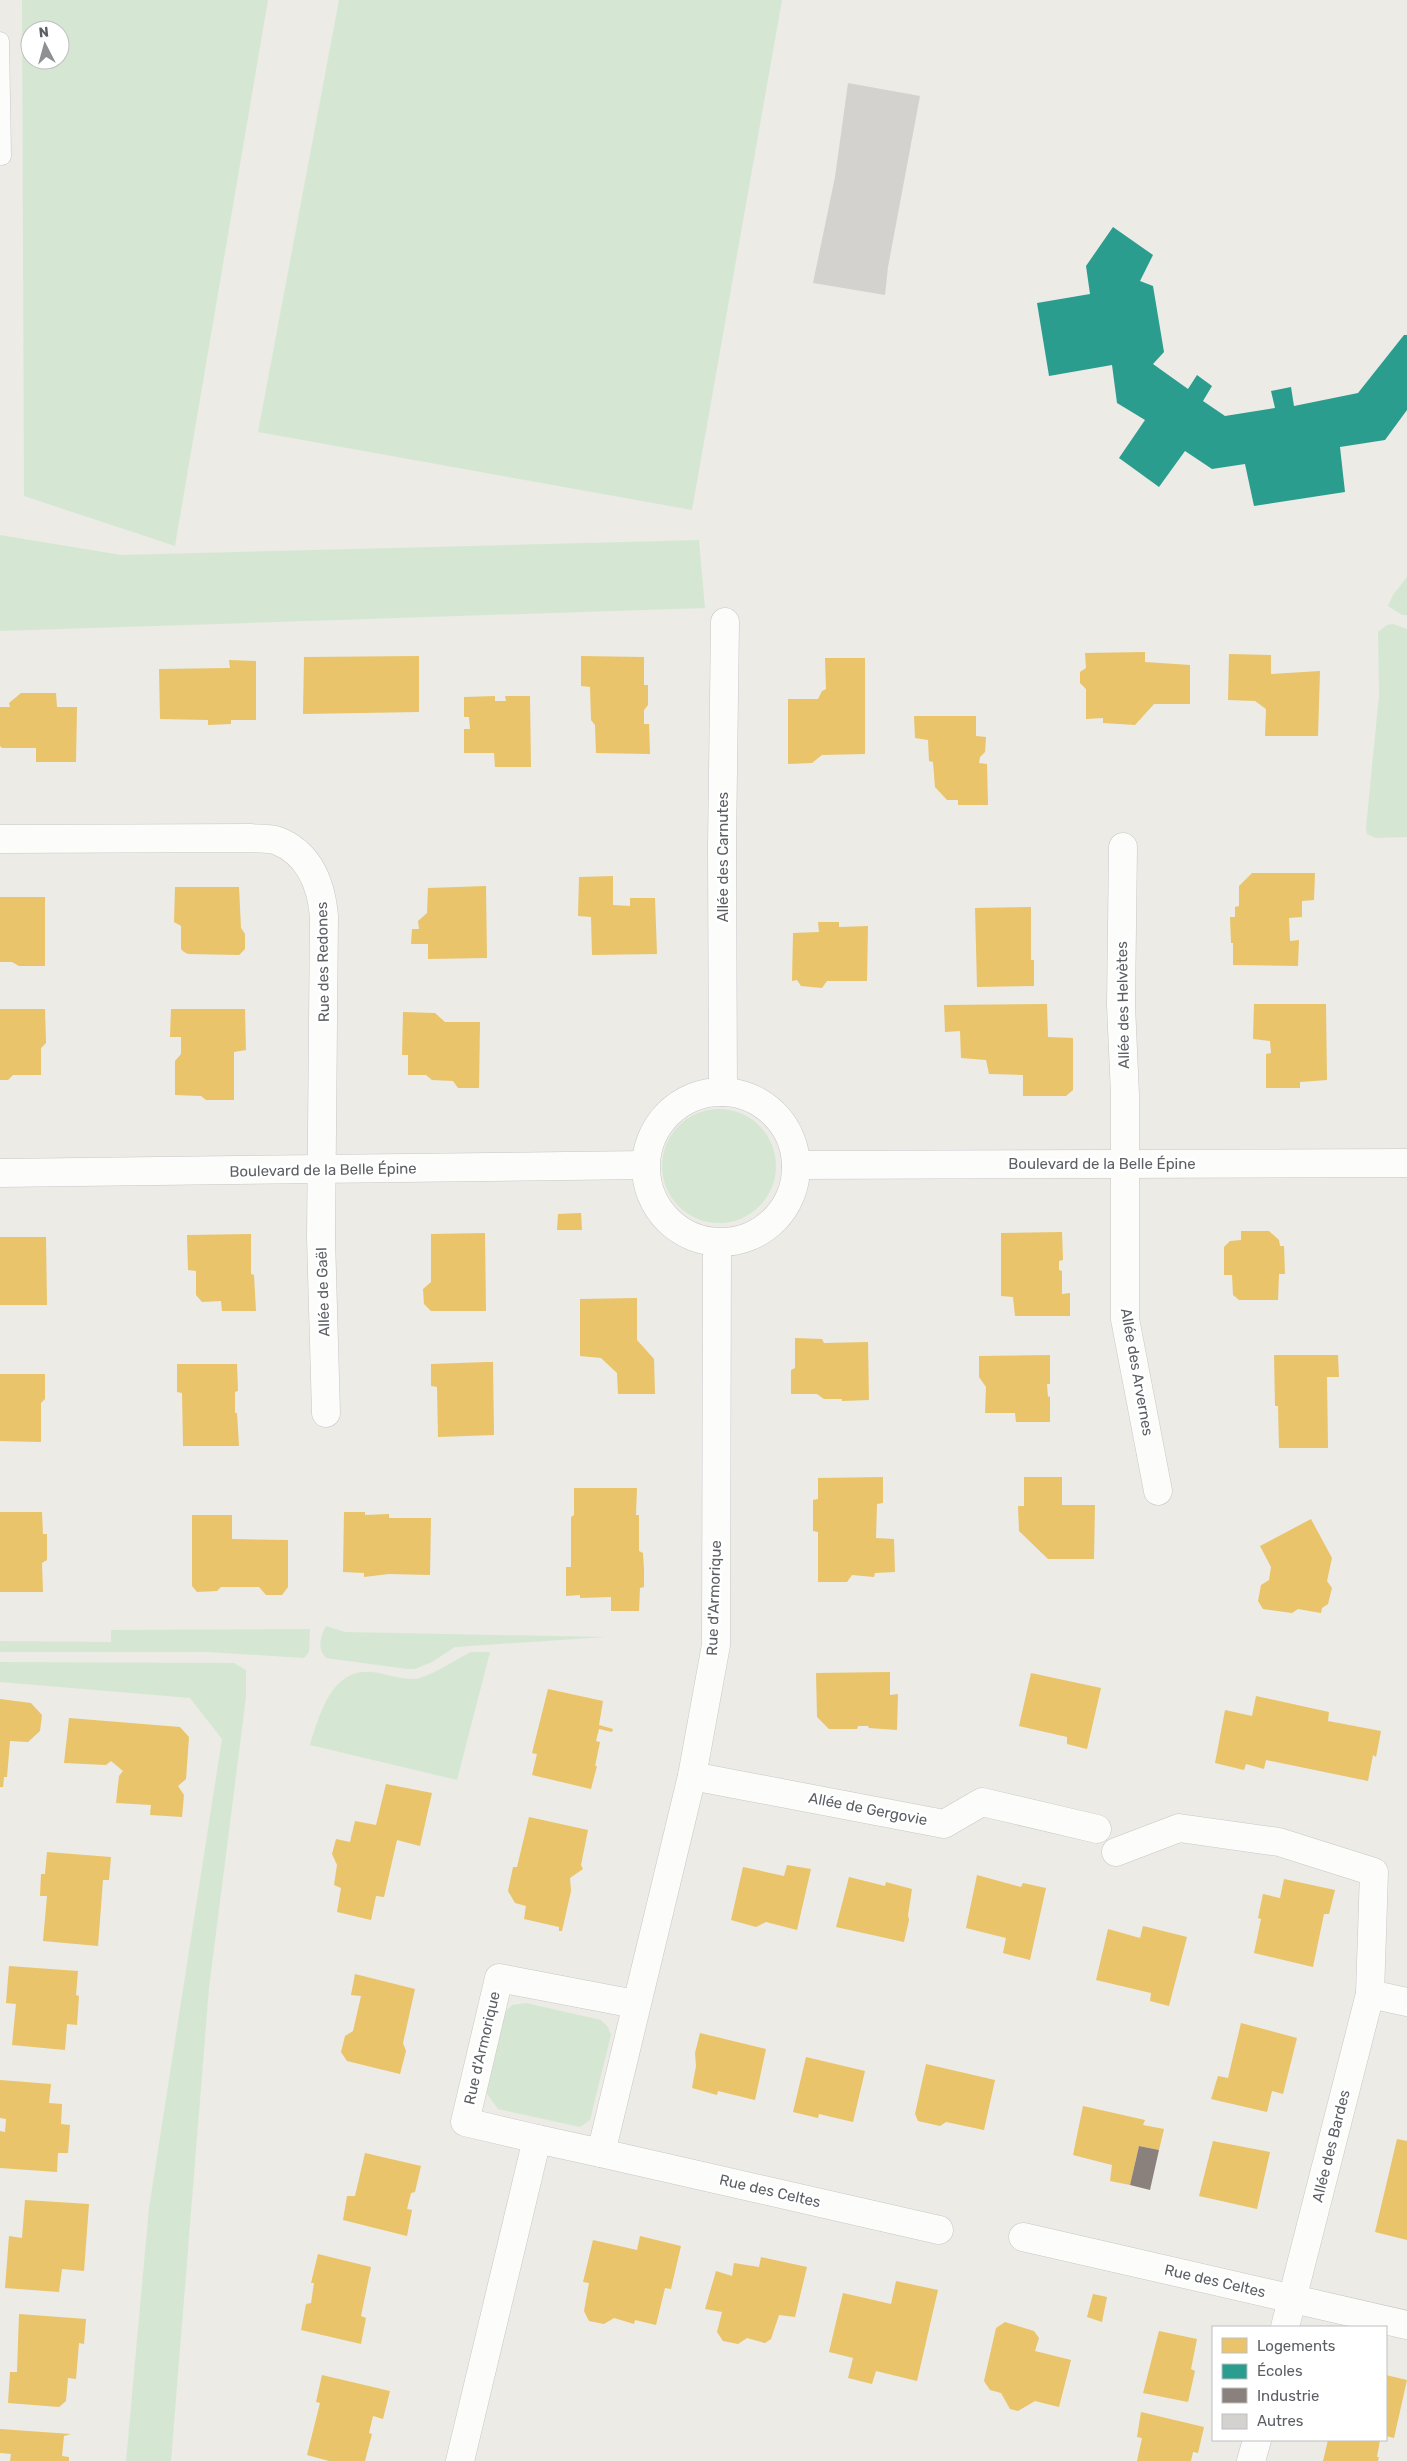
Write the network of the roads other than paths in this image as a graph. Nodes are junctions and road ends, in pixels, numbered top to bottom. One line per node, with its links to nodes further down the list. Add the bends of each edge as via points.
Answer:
1 (0, 41): 2 (lane)
2 (2, 156)
3 (725, 622): 6 (street, Allée des Carnutes)
4 (0, 839): 11 (street, Rue des Redones, via 250,838 277,841 304,858 316,876 324,916)
5 (1123, 847): 7 (street, Allée des Helvètes)
6 (723, 1092): 9 (street, via 699,1096 678,1105 661,1121 650,1142); 10 (street, via 745,1096 766,1107 782,1122 792,1143)
7 (1124, 1163): 8 (street, Boulevard de la Belle Épine); 10 (street, Boulevard de la Belle Épine); 15 (street, Allée des Arvernes, via 1125,1319)
8 (1407, 1163)
9 (645, 1165): 11 (street, Boulevard de la Belle Épine); 13 (street, via 648,1188 663,1215 694,1238)
10 (796, 1165): 13 (street, via 793,1189 782,1212 764,1229 742,1240)
11 (322, 1170): 12 (street, Boulevard de la Belle Épine); 14 (street, Allée de Gaël)
12 (0, 1173)
13 (717, 1243): 16 (street, Rue d'Armorique, via 716,1645)
14 (326, 1413)
15 (1158, 1491)
16 (692, 1776): 17 (street, Allée de Gergovie, via 944,1824 982,1802); 21 (street, Rue d'Armorique)
17 (1097, 1829)
18 (1116, 1852): 19 (street, Allée des Bardes, via 1179,1828 1279,1842 1374,1872)
19 (1370, 1994): 20 (street); 26 (street, Allée des Bardes)
20 (1407, 2002)
21 (636, 2004): 22 (street, Rue d'Armorique, via 499,1978 465,2122); 23 (street, Rue d'Armorique)
22 (538, 2139): 23 (street, Rue d'Armorique); 30 (street)
23 (600, 2153): 24 (street, Rue des Celtes)
24 (939, 2230)
25 (1023, 2237): 26 (street, Rue des Celtes)
26 (1293, 2299): 27 (street, Rue des Celtes); 28 (street, Allée des Bardes)
27 (1407, 2325)
28 (1285, 2326)
29 (1257, 2441): 31 (street)
30 (460, 2461)
31 (1251, 2461)

